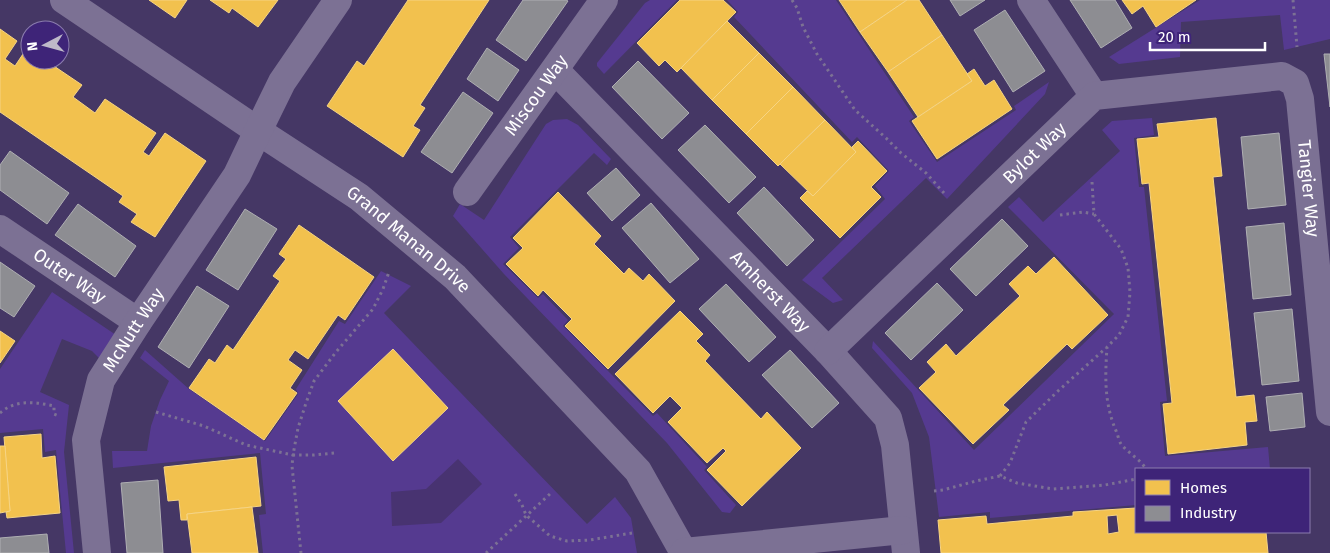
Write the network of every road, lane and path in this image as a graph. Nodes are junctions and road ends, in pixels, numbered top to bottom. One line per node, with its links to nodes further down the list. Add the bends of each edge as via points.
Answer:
1 (64, 0): 10 (street, Grand Manan Drive)
2 (338, 0): 10 (street, McNutt Way, via 282,82)
3 (604, 0): 7 (street, Miscou Way)
4 (792, 0): 13 (path, via 817,54 855,110)
5 (1031, 0): 9 (street)
6 (1293, 0): 8 (path, via 1299,79)
7 (556, 70): 12 (street, Miscou Way); 20 (street, Amherst Way)
8 (1295, 84): 9 (street, via 1282,76); 22 (street, Tangier Way, via 1300,100)
9 (1094, 96): 20 (street, Bylot Way)
10 (258, 131): 18 (street, McNutt Way, via 237,175); 36 (street, Grand Manan Drive, via 359,197 455,277 638,471)
11 (1092, 182): 14 (path)
12 (468, 192)
13 (947, 196)
14 (1094, 214): 15 (path); 19 (path, via 1121,249 1128,268 1128,317 1119,335)
15 (1060, 215)
16 (0, 229): 18 (street, Outer Way)
17 (389, 272): 26 (path, via 373,309 314,381 298,428)
18 (138, 322): 24 (street, McNutt Way, via 101,380)
19 (1107, 347): 27 (path, via 1107,402 1113,424 1121,444); 28 (path, via 1026,422 1010,463)
20 (828, 351): 35 (street, Amherst Way, via 888,418 895,445)
21 (156, 412): 26 (path, via 204,426 246,445)
22 (1330, 412)
23 (0, 414): 24 (path, via 18,403 37,402 54,406 54,414)
24 (90, 426): 37 (street, McNutt Way, via 86,440)
25 (334, 453): 26 (path)
26 (294, 455): 38 (path, via 292,466)
27 (1145, 468)
28 (1000, 476): 29 (path, via 1018,483 1053,489); 31 (path)
29 (1135, 479)
30 (551, 492): 33 (path)
31 (926, 492)
32 (514, 494): 33 (path)
33 (526, 515): 34 (path, via 550,536 567,542); 39 (path)
34 (632, 532)
35 (904, 542): 36 (street)
36 (684, 552)
37 (97, 553)
38 (301, 553)
39 (486, 553)

